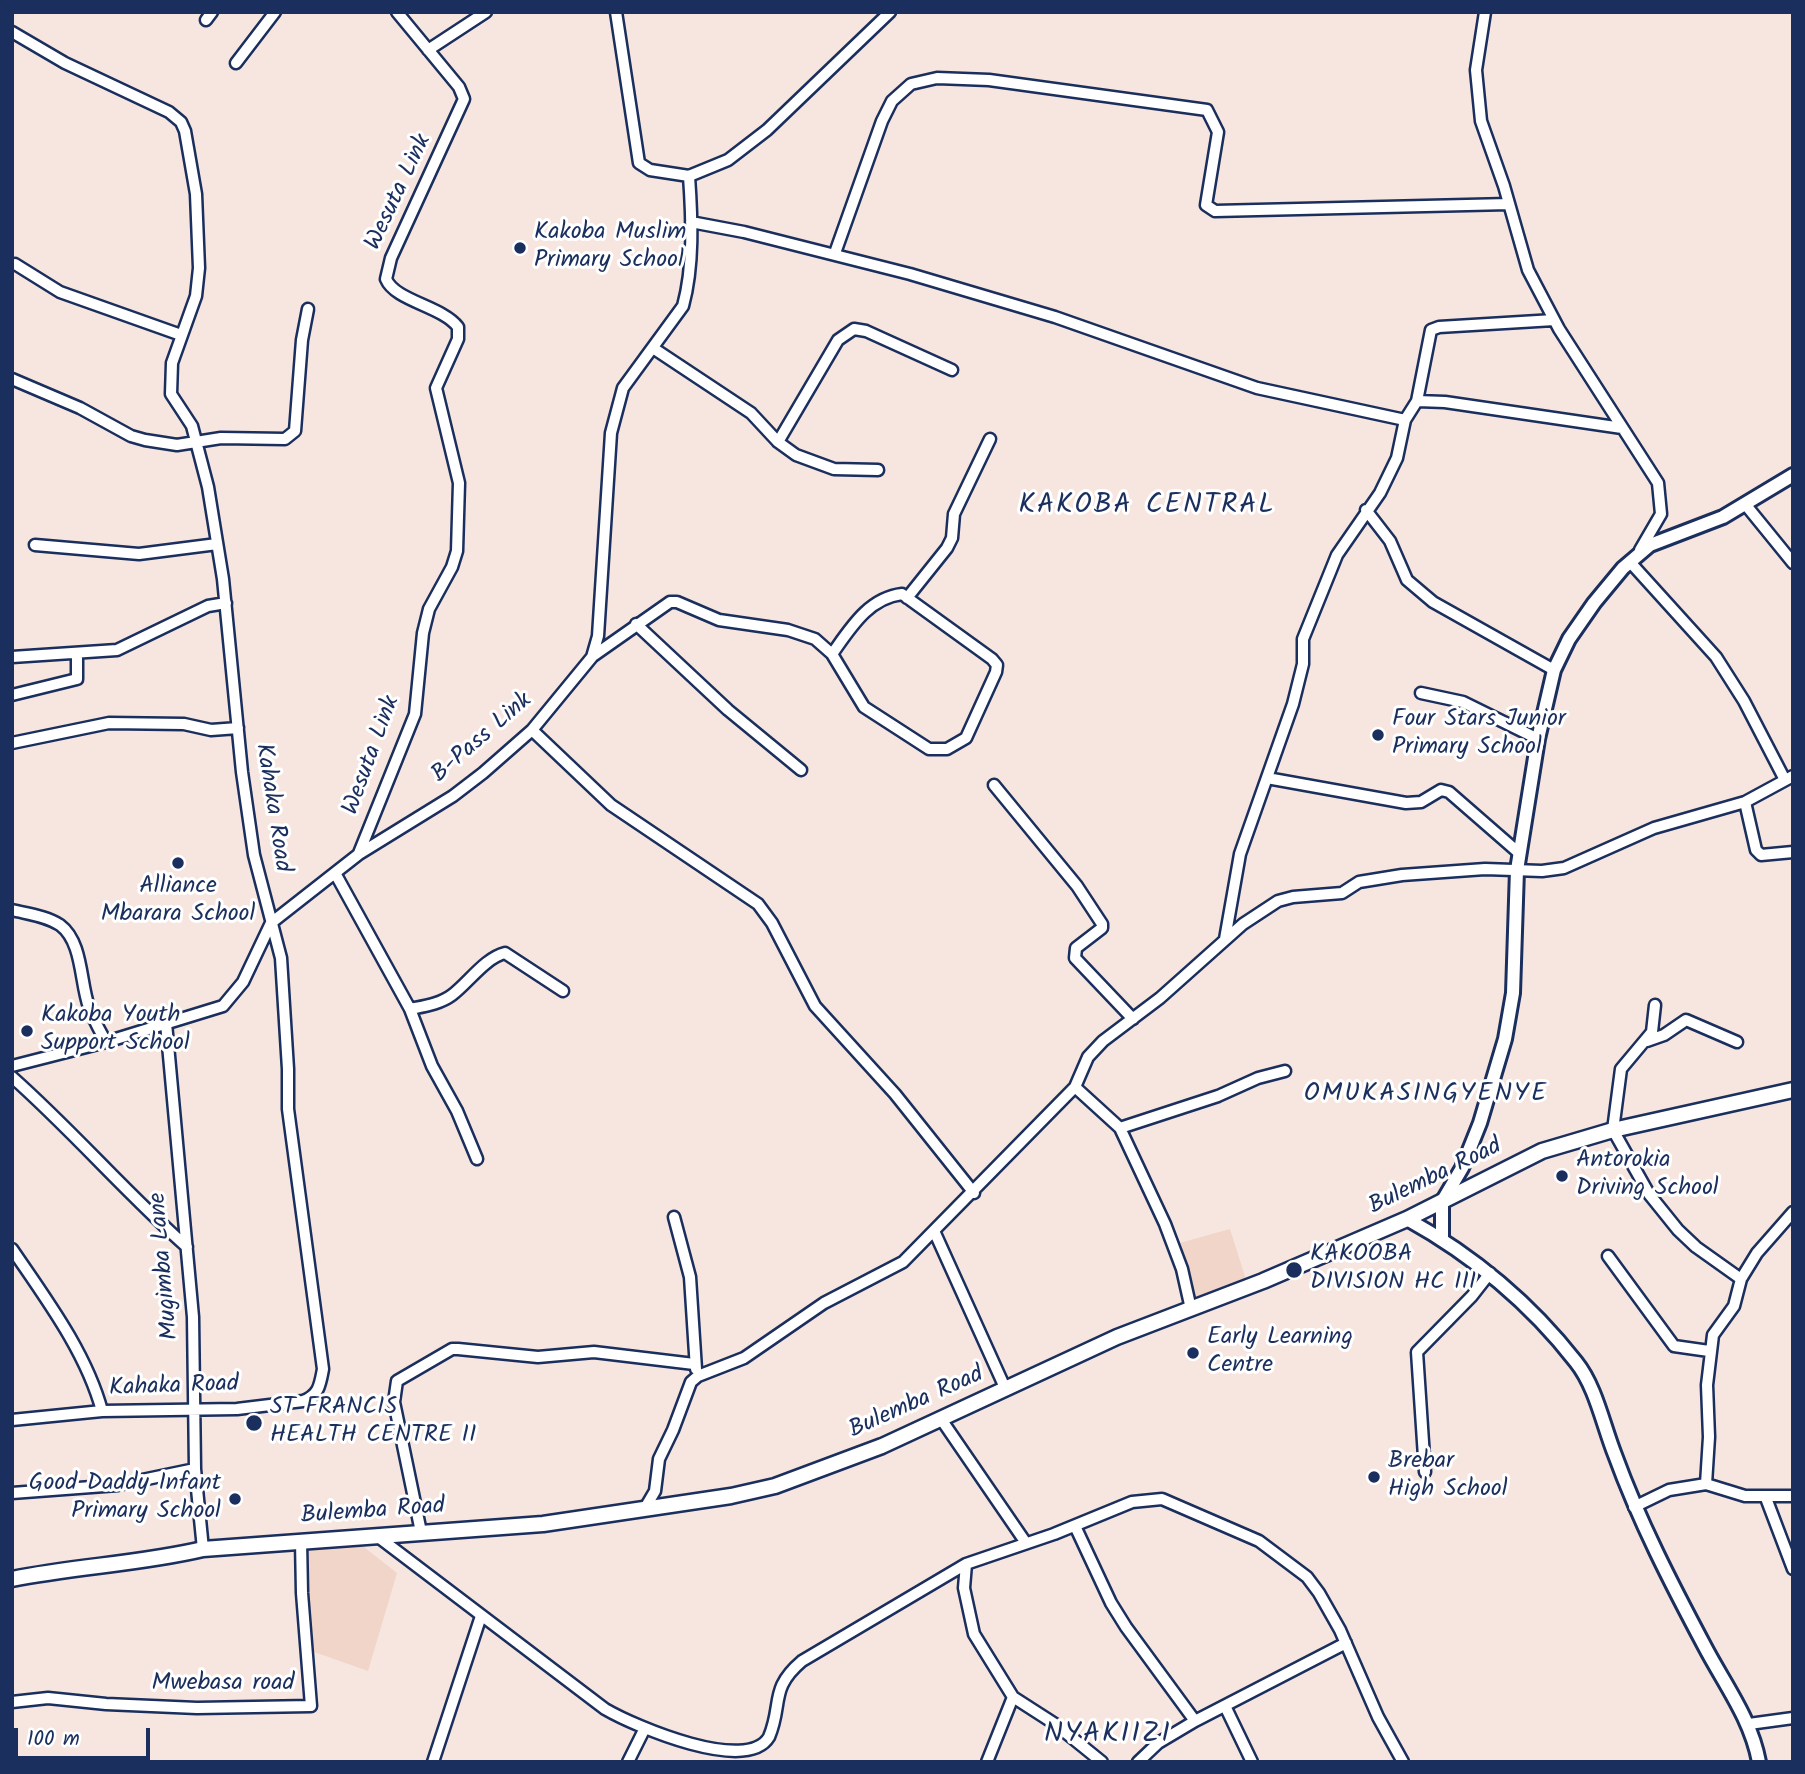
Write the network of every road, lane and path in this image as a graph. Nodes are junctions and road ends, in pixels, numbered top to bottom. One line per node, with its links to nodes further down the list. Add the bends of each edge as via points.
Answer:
1 (275, 12): 9 (street)
2 (397, 12): 8 (street, Wesuta Link)
3 (486, 12): 8 (street)
4 (616, 12): 10 (street, via 639,163 650,170)
5 (890, 12): 10 (street, via 747,147 712,169)
6 (1485, 12): 11 (street, via 1476,70 1480,121)
7 (12, 32): 17 (street, Kahaka Road, via 181,122 195,194 199,258 195,296)
8 (428, 50): 55 (street, Wesuta Link, via 463,93 463,106 408,219 386,279 393,289 458,327 458,339 436,388 459,483 460,532 452,567 429,610 423,633 415,714)
9 (236, 63)
10 (689, 176): 12 (street, B-Pass Link)
11 (1509, 204): 13 (street, via 1215,211 1206,205 1218,132 1207,110 989,80 937,78 911,84 892,101 869,150); 16 (street, via 1528,270)
12 (691, 222): 13 (street); 18 (street, B-Pass Link, via 683,306)
13 (835, 253): 22 (street, via 1055,317 1258,388)
14 (15, 264): 17 (street, via 60,292)
15 (308, 309): 25 (street, via 292,437)
16 (1554, 320): 21 (street, via 1431,330); 23 (street)
17 (181, 335): 25 (street, Kahaka Road, via 172,363 171,394)
18 (653, 348): 26 (street, via 751,412); 41 (street, B-Pass Link, via 624,388 611,433 598,636)
19 (952, 370): 26 (street, via 866,331 846,332)
20 (12, 379): 25 (street, via 131,436 177,445)
21 (1417, 401): 22 (street); 23 (street)
22 (1405, 420): 30 (street, via 1397,458)
23 (1622, 428): 33 (street, via 1661,495 1661,514)
24 (990, 439): 35 (street, via 954,513 947,548)
25 (197, 440): 31 (street, Kahaka Road)
26 (778, 442): 27 (street, via 818,465)
27 (878, 470)
28 (1793, 475): 29 (street)
29 (1745, 504): 33 (street, via 1700,528 1655,541); 34 (street)
30 (1366, 510): 42 (street, via 1390,541 1407,580 1433,602); 50 (street, via 1338,555 1310,622 1303,664)
31 (217, 544): 32 (street, via 139,554); 36 (street, Kahaka Road)
32 (35, 545)
33 (1633, 559): 42 (street, via 1583,618); 51 (street, via 1716,657)
34 (1793, 564)
35 (907, 597): 39 (street, via 894,595 859,617); 39 (street, via 997,665 966,738 958,745 929,749 870,711 855,695)
36 (226, 603): 38 (street, via 199,610 117,650); 45 (street, Kahaka Road)
37 (636, 624): 39 (street, via 664,604 677,602 719,620 804,634); 41 (street); 49 (street, via 728,710)
38 (77, 653): 40 (street); 44 (street, via 77,679)
39 (832, 654)
40 (12, 657)
41 (592, 657): 46 (street, B-Pass Link)
42 (1554, 670): 47 (street)
43 (1421, 693): 47 (street, via 1463,702)
44 (12, 695)
45 (238, 729): 48 (street, via 109,723); 60 (street, Kahaka Road, via 254,855)
46 (532, 730): 55 (street, B-Pass Link, via 453,796); 78 (street, via 611,805 758,904 815,1006 895,1094)
47 (1538, 739): 56 (street)
48 (12, 743)
49 (801, 769)
50 (1267, 778): 56 (street, via 1406,803 1421,802 1441,790 1449,792); 61 (street, via 1240,854)
51 (1789, 778): 53 (street)
52 (994, 785): 65 (street, via 1077,886 1102,924 1076,948 1074,958)
53 (1745, 802): 54 (street, via 1756,850 1761,855); 57 (street, via 1654,828 1564,868)
54 (1793, 852)
55 (359, 853): 58 (street, B-Pass Link)
56 (1520, 853): 57 (street)
57 (1517, 870): 61 (street, via 1402,875 1359,882 1342,893 1293,897 1264,908); 79 (street, via 1513,993 1505,1039 1480,1123)
58 (335, 873): 60 (street, B-Pass Link); 64 (street)
59 (12, 910): 68 (street, via 62,926 76,953 90,1010)
60 (271, 923): 66 (street, B-Pass Link, via 233,997 214,1011); 95 (street, Kahaka Road, via 282,958 288,1109 323,1369 313,1398 237,1409)
61 (1226, 939): 65 (street)
62 (563, 991): 64 (street, via 512,956 500,953 452,995)
63 (1655, 1005): 67 (street)
64 (410, 1009): 77 (street)
65 (1133, 1019): 73 (street, via 1088,1057)
66 (166, 1023): 68 (street, B-Pass Link); 85 (street, Mugimba Lane)
67 (1647, 1041): 69 (street, via 1686,1020); 76 (street, via 1621,1069)
68 (106, 1042): 70 (street, B-Pass Link)
69 (1737, 1042)
70 (12, 1066)
71 (1285, 1071): 75 (street)
72 (12, 1077): 85 (street)
73 (1075, 1087): 75 (street); 78 (street)
74 (1793, 1090): 76 (main road, Bulemba Road)
75 (1120, 1128): 90 (street, via 1165,1224)
76 (1614, 1130): 79 (main road, Bulemba Road, via 1542,1151); 89 (street, via 1649,1194 1678,1230)
77 (477, 1159)
78 (974, 1193): 83 (street)
79 (1442, 1202): 82 (main road, Bulemba Road); 84 (street)
80 (1793, 1212): 89 (street)
81 (674, 1217): 92 (street, via 690,1277)
82 (1406, 1219): 84 (street); 90 (main road, Bulemba Road)
83 (934, 1233): 93 (street, via 885,1274 824,1303 744,1358); 94 (street)
84 (1443, 1239): 88 (street)
85 (187, 1247): 95 (street, Mugimba Lane)
86 (12, 1249): 96 (street, via 54,1311 96,1390)
87 (1608, 1256): 91 (street, via 1674,1346)
88 (1490, 1273): 100 (street, via 1417,1352); 105 (street, via 1577,1363)
89 (1741, 1279): 91 (street, via 1734,1306 1713,1335)
90 (1191, 1309): 94 (main road, Bulemba Road, via 1117,1337)
91 (1709, 1351): 101 (street)
92 (694, 1364): 93 (street); 108 (street, via 594,1352 538,1357 452,1349 397,1381 394,1402)
93 (698, 1376): 106 (street, via 691,1382 662,1450 655,1491)
94 (1006, 1390): 97 (main road, Bulemba Road)
95 (196, 1409): 96 (street, Kahaka Road); 99 (street, Mugimba Lane)
96 (102, 1411): 98 (street, Kahaka Road)
97 (941, 1419): 106 (main road, Bulemba Road, via 775,1486); 111 (street)
98 (12, 1420)
99 (195, 1469): 102 (street, via 118,1485); 112 (street, Mugimba Lane)
100 (1425, 1472)
101 (1706, 1484): 104 (street); 105 (street, via 1669,1490)
102 (12, 1493)
103 (1793, 1496): 104 (street)
104 (1766, 1497): 114 (street)
105 (1634, 1507): 123 (street)
106 (645, 1508): 108 (main road, Bulemba Road, via 543,1524)
107 (1075, 1526): 111 (street); 117 (street, via 1144,1499 1182,1506 1259,1541 1292,1563 1320,1593); 122 (street, via 1126,1628)
108 (421, 1532): 109 (main road, Bulemba Road)
109 (376, 1535): 110 (main road, Bulemba Road); 116 (street)
110 (301, 1541): 112 (main road, Bulemba Road); 119 (street, Mwebasa road, via 311,1706 184,1707 48,1698)
111 (1026, 1543): 113 (street)
112 (203, 1549): 115 (main road, Bulemba Road)
113 (966, 1564): 118 (street, via 964,1588 974,1634); 125 (street, via 794,1668 781,1684 769,1739 759,1750)
114 (1793, 1569)
115 (12, 1579)
116 (481, 1616): 124 (street); 126 (street)
117 (1346, 1643): 120 (street); 132 (street)
118 (1013, 1697): 128 (street); 129 (street)
119 (12, 1702)
120 (1226, 1706): 122 (street); 131 (street)
121 (1793, 1718): 123 (street)
122 (1195, 1721): 130 (street, via 1158,1743)
123 (1749, 1724): 133 (street)
124 (643, 1732): 125 (street); 127 (street)
125 (729, 1761)
126 (433, 1762)
127 (628, 1762)
128 (988, 1762)
129 (1102, 1762)
130 (1138, 1762)
131 (1252, 1762)
132 (1403, 1762)
133 (1759, 1762)

